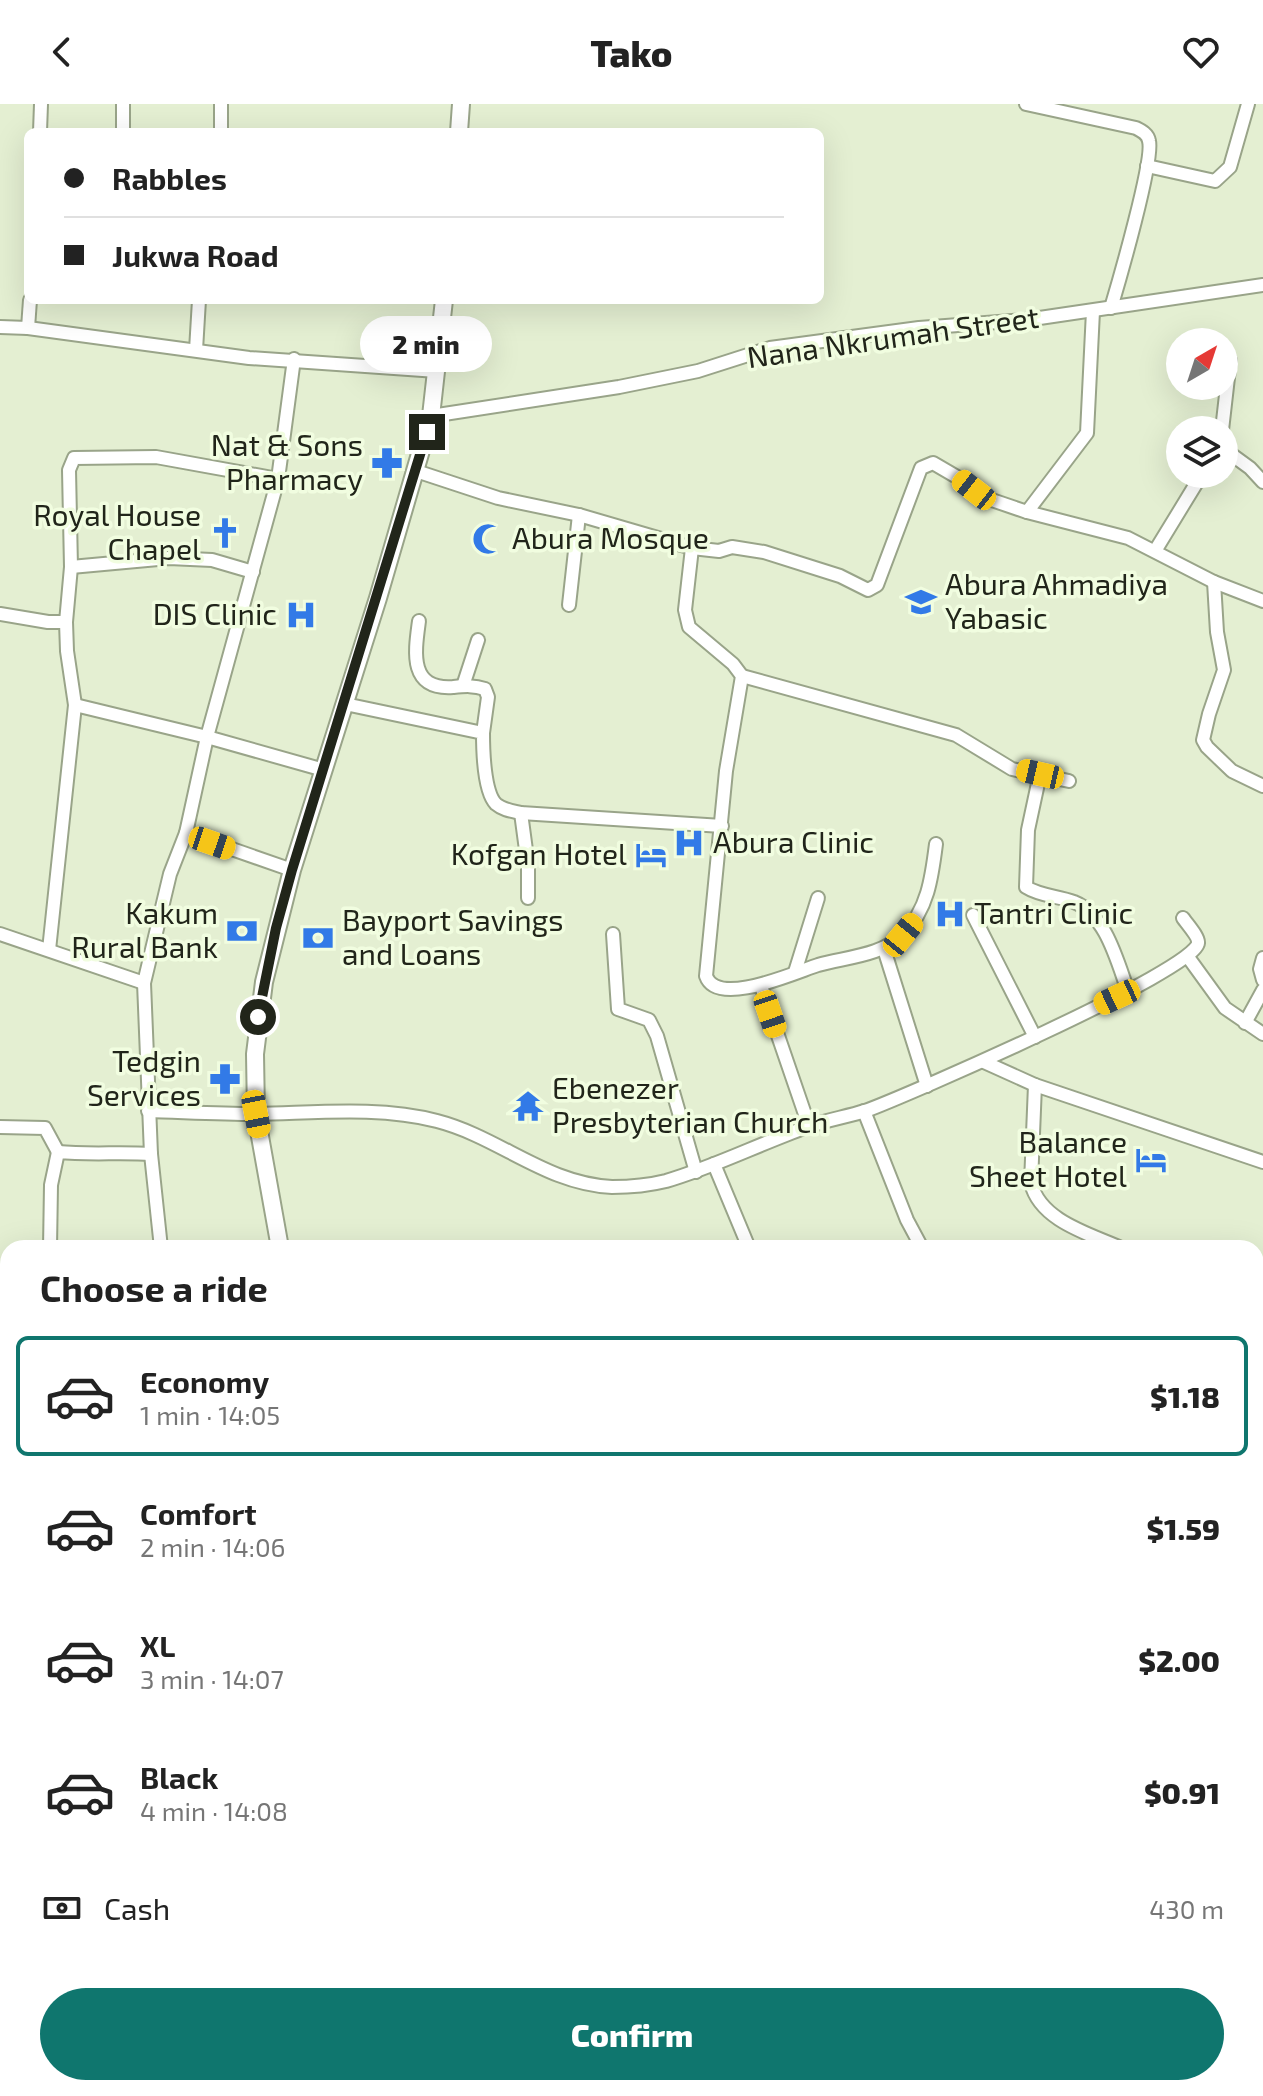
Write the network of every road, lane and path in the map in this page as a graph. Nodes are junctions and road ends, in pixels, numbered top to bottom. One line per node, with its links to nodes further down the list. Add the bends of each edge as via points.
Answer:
1 (41, 104): 7 (street)
2 (123, 104): 8 (street)
3 (221, 104): 9 (street)
4 (461, 104): 10 (main road)
5 (1026, 104): 11 (street, via 1136,128 1150,141)
6 (1248, 104): 11 (street, via 1230,167 1215,181)
7 (40, 128)
8 (123, 128)
9 (221, 128)
10 (459, 128)
11 (1147, 166): 16 (street)
12 (1263, 285): 16 (street, Nana Nkrumah Street)
13 (30, 304): 19 (street)
14 (199, 304): 20 (street)
15 (444, 304): 22 (main road)
16 (1111, 308): 17 (street, Nana Nkrumah Street)
17 (1093, 311): 23 (street, Nana Nkrumah Street, via 770,348 698,371 619,387); 29 (street, via 1087,433)
18 (0, 327): 19 (street)
19 (28, 328): 20 (street)
20 (196, 350): 21 (street)
21 (294, 359): 22 (street); 26 (street)
22 (437, 371): 23 (main road)
23 (431, 416): 25 (main road)
24 (1238, 459): 27 (street)
25 (416, 471): 30 (street, via 498,498); 44 (main road)
26 (278, 479): 33 (street, via 156,457 74,458 69,470); 34 (street)
27 (1263, 482)
28 (1193, 488): 32 (street)
29 (1027, 512): 31 (street, via 986,498 933,463 926,464 877,585 868,590 764,552); 32 (street, via 1128,538)
30 (579, 515): 31 (street); 37 (street)
31 (692, 548): 42 (street, via 689,627)
32 (1155, 551): 35 (street)
33 (71, 567): 34 (street, via 169,558 212,560); 40 (street)
34 (253, 572): 47 (street)
35 (1214, 582): 36 (street); 51 (street, via 1224,670 1203,740 1232,771)
36 (1263, 601)
37 (569, 605)
38 (0, 614): 40 (street)
39 (419, 621): 43 (street, via 414,656 420,676 433,686)
40 (66, 622): 45 (street)
41 (478, 640): 43 (street)
42 (742, 676): 49 (street, via 956,735 1012,769); 53 (street)
43 (463, 686): 46 (street, via 485,689)
44 (345, 704): 46 (street); 48 (main road)
45 (75, 705): 47 (street); 64 (street)
46 (483, 733): 52 (street, via 493,801)
47 (207, 737): 48 (street); 54 (street)
48 (324, 770): 56 (main road)
49 (1040, 774): 50 (street); 72 (street, via 1028,830 1026,887 1086,909 1102,929)
50 (1069, 781)
51 (1263, 786)
52 (521, 813): 53 (street); 57 (street)
53 (722, 826): 70 (street, via 706,976 713,987)
54 (186, 833): 56 (street); 69 (street, via 170,874)
55 (936, 844): 63 (street, via 923,904 903,935)
56 (292, 870): 81 (main road, via 258,1017)
57 (528, 898)
58 (818, 898): 67 (street)
59 (973, 915): 75 (street)
60 (1183, 918): 65 (street, via 1199,943)
61 (0, 934): 64 (street)
62 (613, 934): 88 (street, via 618,1009 649,1020 657,1036)
63 (884, 949): 67 (street); 78 (street)
64 (49, 950): 69 (street)
65 (1188, 957): 72 (street); 73 (street, via 1225,1008)
66 (1263, 958): 68 (street)
67 (795, 972): 70 (street)
68 (1263, 980)
69 (144, 983): 79 (street)
70 (761, 986): 82 (street)
71 (1263, 990): 73 (street)
72 (1128, 991): 75 (street)
73 (1245, 1023): 74 (street)
74 (1263, 1034)
75 (1035, 1037): 76 (street)
76 (984, 1062): 77 (street); 78 (street)
77 (1035, 1085): 86 (street); 94 (street, via 1033,1192 1053,1215)
78 (927, 1086): 80 (street)
79 (148, 1111): 81 (street); 85 (street)
80 (864, 1111): 82 (street); 93 (street)
81 (256, 1114): 88 (street, via 318,1111 424,1118 463,1129 578,1183 614,1187); 91 (main road)
82 (809, 1126): 87 (street)
83 (0, 1127): 84 (street, via 45,1128)
84 (58, 1152): 85 (street); 89 (street, via 51,1185)
85 (151, 1154): 90 (street)
86 (1263, 1162)
87 (714, 1164): 88 (street); 92 (street)
88 (696, 1172)
89 (50, 1240)
90 (160, 1240)
91 (279, 1240)
92 (746, 1240)
93 (918, 1240)
94 (1105, 1240)

